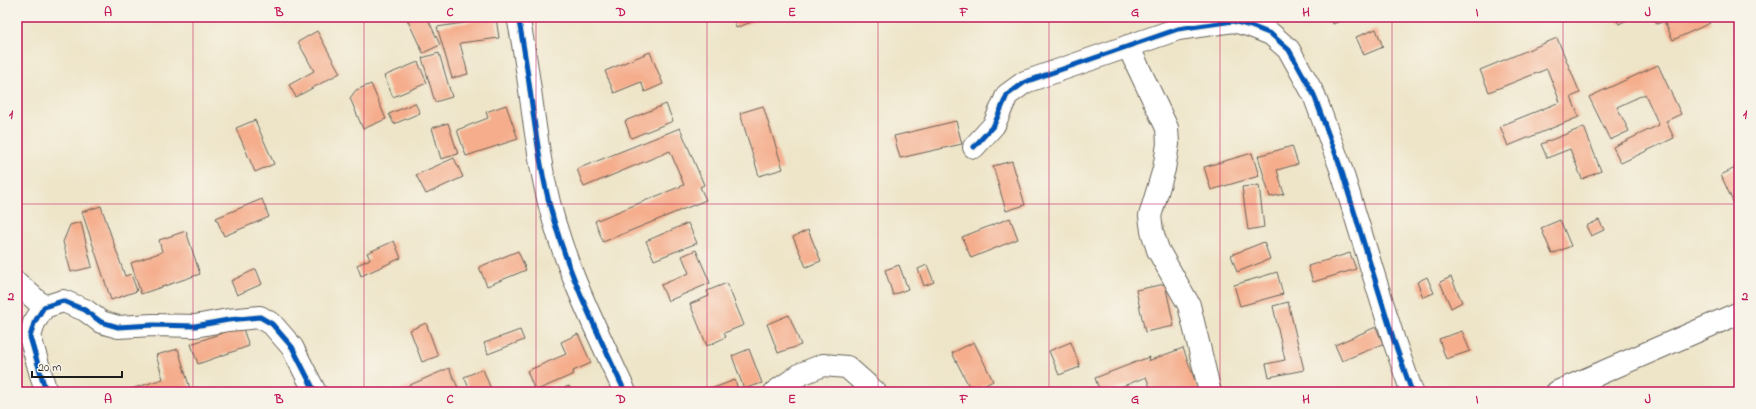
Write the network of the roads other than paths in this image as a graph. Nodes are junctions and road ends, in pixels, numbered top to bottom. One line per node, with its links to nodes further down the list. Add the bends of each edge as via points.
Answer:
1 (518, 17): 9 (street, via 545,185 562,251)
2 (1128, 46): 3 (street, via 1025,82 1007,95 994,125); 12 (street, via 1167,128 1168,144 1164,169 1150,216 1152,231 1158,250 1189,305); 13 (street, via 1178,29 1233,21 1271,34 1289,50 1314,95 1324,122)
3 (974, 147)
4 (17, 283): 5 (street)
5 (44, 307): 7 (street, via 34,323 30,337); 8 (street, via 63,301 85,310 101,322 118,327 195,326 260,317 272,324 292,347)
6 (1739, 313): 14 (street)
7 (46, 392)
8 (315, 392)
9 (625, 392)
10 (775, 392): 11 (street, via 801,374 823,365 847,367)
11 (875, 392)
12 (1210, 392)
13 (1412, 392)
14 (1557, 392)

